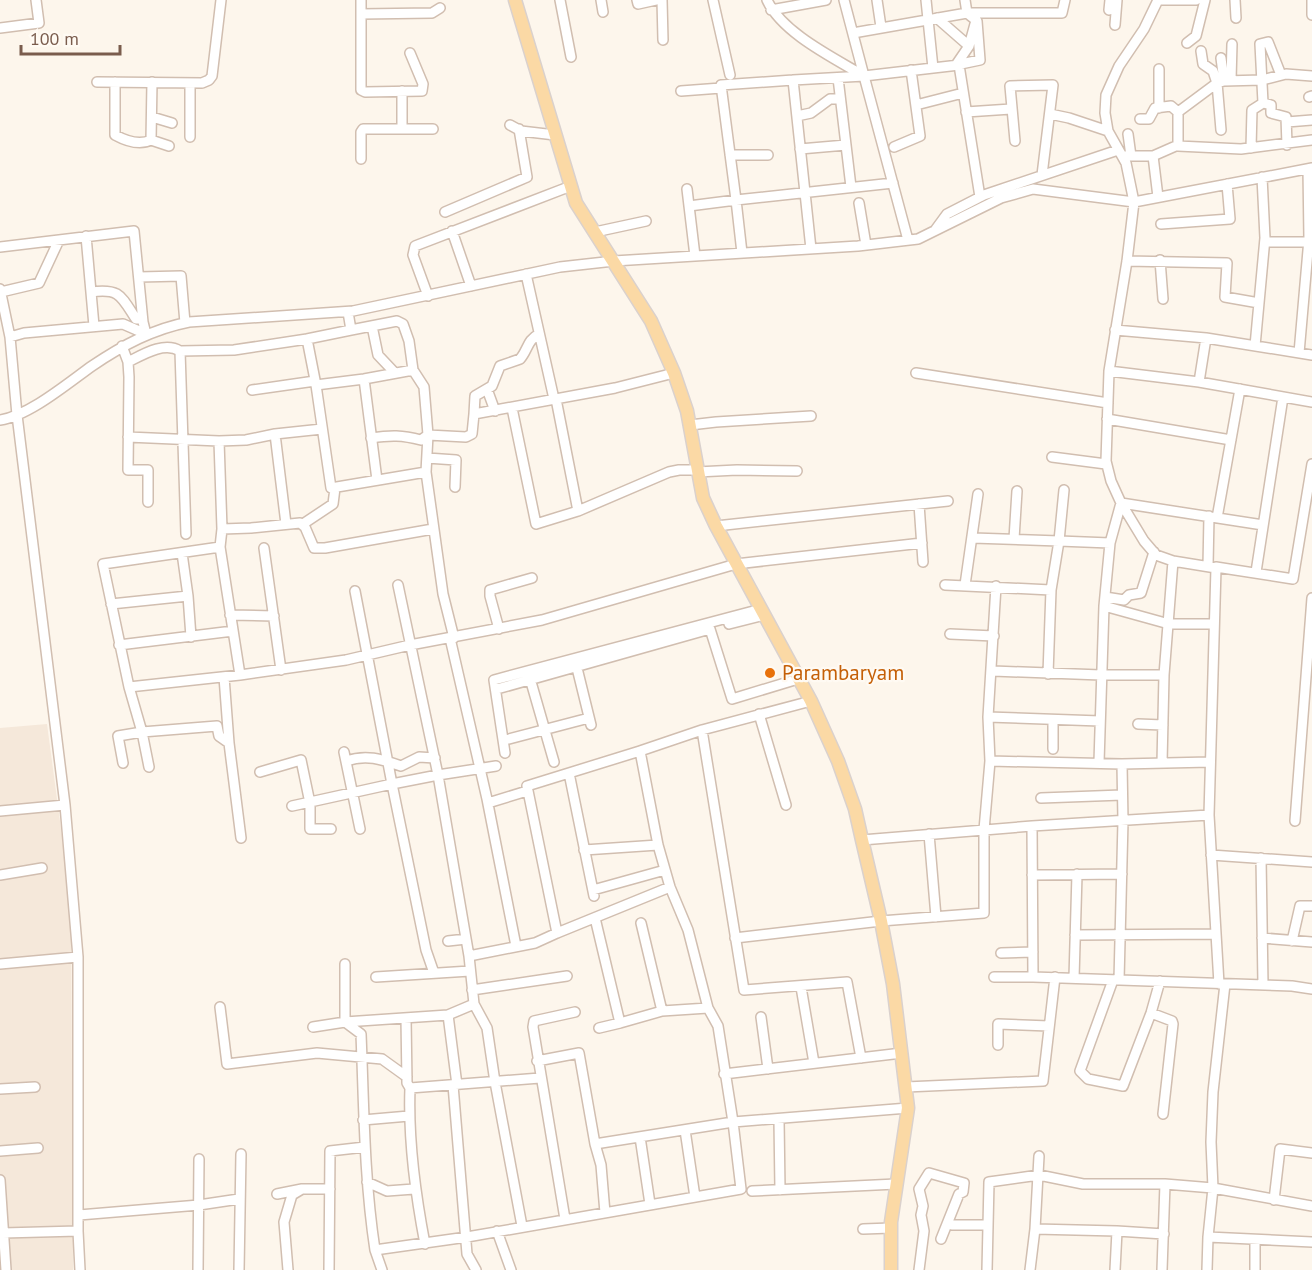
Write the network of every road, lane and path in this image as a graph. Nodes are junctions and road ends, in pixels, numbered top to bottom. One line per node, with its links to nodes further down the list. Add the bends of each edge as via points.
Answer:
1 (36, 0): 36 (street, via 39,23)
2 (221, 0): 61 (street, via 212,76 202,83)
3 (361, 0): 29 (street)
4 (515, 0): 85 (main road)
5 (560, 0): 44 (street)
6 (601, 0): 27 (street)
7 (637, 0): 8 (street, via 638,4)
8 (656, 0)
9 (662, 0): 38 (street)
10 (713, 0): 50 (street)
11 (767, 0): 26 (street)
12 (826, 0): 24 (street)
13 (844, 0): 37 (street)
14 (877, 0): 35 (street)
15 (926, 0): 31 (street)
16 (965, 0): 28 (street)
17 (1065, 0): 28 (street, via 1062,13)
18 (1117, 0): 34 (street)
19 (1158, 0): 20 (street); 83 (street, via 1106,95)
20 (1196, 0)
21 (1205, 0): 39 (street, via 1196,36)
22 (1235, 0): 32 (street)
23 (1312, 0): 30 (street)
24 (809, 1): 26 (street)
25 (440, 8): 29 (street, via 432,13)
26 (771, 10): 52 (street, via 788,27)
27 (603, 12)
28 (967, 13): 31 (street); 33 (street)
29 (361, 14): 63 (street, via 361,90)
30 (1312, 15)
31 (933, 18): 35 (street); 41 (street); 47 (street)
32 (1236, 18)
33 (976, 21): 41 (street); 46 (street, via 980,60)
34 (1115, 25)
35 (881, 27): 37 (street)
36 (0, 28)
37 (853, 33): 52 (street)
38 (663, 40)
39 (1187, 43)
40 (1232, 44): 57 (street)
41 (969, 46): 46 (street)
42 (1201, 51): 57 (street, via 1203,64)
43 (410, 52): 63 (street, via 423,88)
44 (571, 57)
45 (1221, 58): 57 (street)
46 (956, 65): 47 (street); 65 (street)
47 (933, 68): 49 (street)
48 (1159, 69): 69 (street)
49 (912, 70): 52 (street); 68 (street)
50 (730, 75)
51 (1281, 75): 53 (street); 56 (street); 56 (street, via 1268,42 1260,44)
52 (864, 76): 54 (street); 105 (street)
53 (1312, 76)
54 (837, 78): 55 (street); 66 (street)
55 (793, 80): 62 (street); 74 (street)
56 (1262, 80): 57 (street); 67 (street)
57 (1224, 81): 72 (street); 82 (street)
58 (97, 82): 59 (street)
59 (115, 82): 60 (street); 87 (street, via 115,135 127,141)
60 (152, 82): 61 (street); 75 (street)
61 (190, 82): 86 (street)
62 (721, 88): 64 (street); 98 (street)
63 (402, 91): 80 (street)
64 (681, 91)
65 (963, 93): 68 (street); 71 (street)
66 (840, 99): 74 (street, via 830,99 811,113); 91 (street)
67 (1263, 103): 78 (street, via 1271,105 1271,113 1286,117); 95 (street, via 1252,110)
68 (916, 105): 94 (street, via 920,136)
69 (1159, 108): 72 (street, via 1171,106); 76 (street, via 1149,119)
70 (1011, 109): 71 (street); 73 (street, via 1010,86 1053,85); 89 (street)
71 (966, 112): 111 (street)
72 (1178, 112): 92 (street)
73 (1050, 114): 83 (street); 103 (street)
74 (797, 116): 96 (street)
75 (152, 117): 79 (street); 87 (street)
76 (1140, 119)
77 (1312, 120): 78 (street)
78 (1287, 122): 90 (street)
79 (172, 123)
80 (402, 128): 81 (street); 101 (street, via 363,129)
81 (433, 129)
82 (1221, 130)
83 (1108, 131): 97 (street)
84 (1128, 134): 97 (street)
85 (555, 135): 107 (main road); 118 (street, via 514,127 527,177)
86 (190, 137)
87 (152, 140): 93 (street)
88 (1312, 140): 90 (street)
89 (1014, 141)
90 (1287, 144): 95 (street)
91 (846, 145): 96 (street); 108 (street)
92 (1178, 145): 95 (street); 100 (street)
93 (169, 146)
94 (894, 147)
95 (1251, 148)
96 (800, 149): 110 (street)
97 (1124, 154): 100 (street); 103 (street); 114 (street)
98 (730, 156): 99 (street); 113 (street)
99 (768, 156)
100 (1153, 156): 112 (street)
101 (361, 159)
102 (1310, 169): 104 (street); 117 (street)
103 (1042, 175): 111 (street)
104 (1262, 177): 106 (street); 127 (street)
105 (893, 183): 108 (street); 126 (street)
106 (1227, 184): 112 (street); 120 (street, via 1230,219)
107 (571, 186): 121 (street); 123 (main road, via 576,203)
108 (851, 188): 110 (street)
109 (687, 189): 116 (street)
110 (805, 193): 113 (street); 131 (street)
111 (980, 197): 122 (street, via 947,214)
112 (1158, 197): 114 (street)
113 (736, 200): 116 (street); 132 (street)
114 (1134, 202): 122 (street, via 1033,189 1001,198); 135 (street)
115 (859, 203): 129 (street)
116 (689, 206): 133 (street)
117 (1310, 209): 128 (street)
118 (445, 212)
119 (646, 221): 123 (street)
120 (1161, 224)
121 (452, 231): 140 (street); 143 (street, via 417,244 412,250)
122 (934, 231): 126 (street)
123 (595, 232): 134 (main road)
124 (86, 236): 125 (street); 139 (street, via 134,231); 142 (street)
125 (59, 240): 130 (street); 141 (street, via 39,283)
126 (908, 240): 129 (street)
127 (1265, 242): 128 (street); 145 (street)
128 (1308, 242): 137 (street)
129 (866, 245): 131 (street)
130 (0, 247)
131 (811, 249): 132 (street)
132 (742, 253): 133 (street)
133 (695, 256): 134 (street)
134 (614, 261): 138 (street); 168 (main road, via 651,321)
135 (1127, 261): 136 (street); 153 (street)
136 (1160, 261): 144 (street); 145 (street, via 1227,263 1225,297)
137 (1309, 267): 147 (street)
138 (525, 274): 140 (street); 155 (street)
139 (138, 277): 148 (street); 149 (street, via 181,276)
140 (471, 286): 143 (street)
141 (0, 290): 156 (street)
142 (91, 292): 148 (street, via 108,290 121,297 135,319); 150 (street)
143 (428, 296): 146 (street)
144 (1163, 299)
145 (1259, 303): 160 (street)
146 (348, 312): 149 (street); 152 (street)
147 (1307, 316): 162 (street)
148 (142, 319): 154 (street)
149 (186, 323): 154 (street)
150 (94, 326): 154 (street, via 123,324); 156 (street)
151 (372, 326): 152 (street); 165 (street, via 397,321 403,324); 167 (street, via 378,355)
152 (351, 330): 158 (street)
153 (1114, 330): 157 (street); 166 (street)
154 (146, 334): 159 (street)
155 (539, 334): 173 (street, via 527,344 520,359 500,366 495,382); 177 (street)
156 (10, 337): 183 (street)
157 (1206, 338): 160 (street); 171 (street)
158 (307, 339): 161 (street, via 234,350); 172 (street)
159 (122, 346): 164 (street); 183 (street)
160 (1255, 346): 162 (street)
161 (180, 351): 164 (street, via 152,350); 192 (street)
162 (1299, 353): 163 (street)
163 (1312, 355)
164 (128, 362): 191 (street)
165 (412, 370): 167 (street); 190 (street, via 424,387)
166 (1108, 371): 171 (street); 179 (street)
167 (395, 373): 170 (street)
168 (674, 373): 177 (street); 187 (main road)
169 (916, 373): 179 (street)
170 (364, 379): 172 (street); 193 (street)
171 (1199, 382): 174 (street)
172 (316, 383): 175 (street); 188 (street)
173 (487, 389): 181 (street); 182 (street, via 476,396)
174 (1240, 389): 176 (street); 194 (street)
175 (252, 390)
176 (1283, 397): 178 (street); 218 (street)
177 (555, 399): 180 (street); 214 (street)
178 (1312, 402)
179 (1108, 403): 185 (street)
180 (512, 408): 181 (street); 214 (street, via 536,525)
181 (495, 411): 182 (street)
182 (474, 414): 190 (street, via 472,434 466,437)
183 (17, 415): 186 (street); 316 (street)
184 (811, 416): 187 (street)
185 (1107, 419): 194 (street); 198 (street)
186 (0, 420)
187 (690, 425): 200 (main road)
188 (322, 429): 189 (street); 205 (street, via 331,488)
189 (274, 434): 195 (street); 216 (street)
190 (428, 435): 193 (street, via 421,440 402,435); 197 (street)
191 (128, 436): 192 (street); 210 (street, via 128,470 148,470)
192 (183, 438): 195 (street); 222 (street)
193 (371, 438): 203 (street)
194 (1231, 440): 215 (street)
195 (219, 441): 220 (street)
196 (1052, 457): 198 (street)
197 (427, 458): 202 (street); 204 (street, via 456,460)
198 (1106, 464): 212 (street)
199 (1312, 464): 206 (street)
200 (697, 471): 201 (street); 214 (street, via 669,472); 219 (main road, via 703,498)
201 (797, 471)
202 (426, 472): 203 (street); 221 (street)
203 (377, 480): 205 (street)
204 (455, 487)
205 (335, 488): 217 (street, via 333,504)
206 (1310, 489): 236 (street, via 1293,579)
207 (1064, 490): 225 (street)
208 (1017, 491): 224 (street)
209 (978, 494): 223 (street)
210 (148, 501)
211 (948, 501): 213 (street)
212 (1121, 503): 215 (street); 227 (street); 230 (street)
213 (919, 504): 219 (street); 226 (street)
214 (578, 511)
215 (1213, 517): 218 (street); 235 (street)
216 (286, 524): 217 (street); 220 (street)
217 (303, 524): 221 (street, via 314,548)
218 (1263, 525): 236 (street)
219 (716, 526): 234 (main road)
220 (222, 529): 228 (street)
221 (434, 529): 259 (street)
222 (186, 534)
223 (973, 538): 224 (street); 240 (street)
224 (1014, 539): 225 (street)
225 (1059, 541): 227 (street); 242 (street)
226 (922, 543): 233 (street); 234 (street)
227 (1110, 543): 246 (street)
228 (220, 547): 231 (street); 249 (street)
229 (264, 548): 250 (street)
230 (1154, 552): 232 (street); 246 (street, via 1141,593)
231 (182, 553): 244 (street); 247 (street, via 103,564)
232 (1173, 561): 235 (street); 251 (street)
233 (923, 562)
234 (736, 564): 248 (main road); 253 (street)
235 (1212, 567): 236 (street); 252 (street)
236 (1256, 572)
237 (532, 578): 253 (street, via 490,590)
238 (398, 585): 262 (street)
239 (945, 585): 240 (street)
240 (965, 585): 241 (street)
241 (996, 586): 242 (street); 257 (street)
242 (1051, 590): 267 (street)
243 (355, 591): 263 (street)
244 (188, 596): 247 (street); 258 (street)
245 (1312, 598): 260 (street)
246 (1104, 602): 251 (street); 269 (street)
247 (111, 604): 261 (street)
248 (762, 612): 254 (street); 264 (street); 273 (main road)
249 (230, 615): 250 (street); 255 (street)
250 (274, 616): 265 (street)
251 (1169, 624): 252 (street); 270 (street)
252 (1213, 624): 299 (street)
253 (499, 629): 259 (street)
254 (710, 629): 264 (street); 273 (street, via 732,699)
255 (233, 631): 258 (street); 268 (street)
256 (950, 633): 257 (street)
257 (994, 636): 266 (street)
258 (191, 637): 261 (street)
259 (452, 638): 262 (street); 305 (street)
260 (1310, 642): 276 (street)
261 (119, 645): 274 (street)
262 (410, 645): 263 (street); 294 (street)
263 (366, 656): 265 (street); 295 (street)
264 (575, 663): 271 (street); 284 (street, via 590,722)
265 (281, 670): 268 (street)
266 (993, 671): 267 (street); 279 (street)
267 (1048, 674): 269 (street)
268 (240, 675): 272 (street)
269 (1101, 675): 270 (street); 281 (street)
270 (1164, 675): 283 (street)
271 (529, 676): 275 (street); 284 (street); 293 (street, via 494,680)
272 (224, 677): 274 (street); 290 (street)
273 (798, 679): 277 (main road)
274 (129, 687): 286 (street)
275 (497, 689)
276 (1308, 689): 287 (street)
277 (811, 701): 278 (street); 329 (main road, via 838,761)
278 (759, 714): 285 (street); 317 (street)
279 (988, 717): 280 (street); 296 (street)
280 (1053, 720): 281 (street); 291 (street)
281 (1100, 721): 298 (street)
282 (1138, 724): 283 (street)
283 (1163, 725): 302 (street)
284 (545, 730): 289 (street); 297 (street)
285 (702, 730): 292 (street); 351 (street)
286 (142, 732): 290 (street, via 217,726 219,736); 300 (street, via 118,736); 304 (street)
287 (1300, 736): 288 (street); 322 (street)
288 (1312, 736)
289 (509, 740)
290 (229, 743): 328 (street)
291 (1053, 749)
292 (640, 751): 307 (street); 330 (street)
293 (505, 753)
294 (435, 758): 295 (street, via 419,757 401,766); 308 (street)
295 (387, 761): 309 (street); 311 (street, via 345,757)
296 (990, 761): 298 (street); 326 (street)
297 (554, 762)
298 (1099, 762): 301 (street)
299 (1210, 762): 302 (street); 320 (street)
300 (123, 763)
301 (1122, 764): 302 (street); 312 (street)
302 (1162, 764)
303 (496, 766): 305 (street)
304 (149, 767)
305 (479, 768): 308 (street); 315 (street)
306 (260, 772): 314 (street, via 301,760)
307 (568, 773): 310 (street, via 526,786); 331 (street)
308 (438, 775): 309 (street); 353 (street)
309 (392, 784): 311 (street); 365 (street)
310 (527, 791): 315 (street); 347 (street)
311 (353, 794): 314 (street); 325 (street)
312 (1122, 795): 313 (street); 321 (street)
313 (1041, 798)
314 (310, 803): 318 (street); 324 (street, via 310,829)
315 (488, 803): 357 (street)
316 (65, 805): 319 (street); 361 (street)
317 (786, 805)
318 (292, 806)
319 (0, 811)
320 (1209, 815): 321 (street); 332 (street)
321 (1123, 820): 323 (street); 338 (street)
322 (1295, 821)
323 (1032, 826): 326 (street); 340 (street)
324 (331, 829)
325 (360, 829)
326 (984, 830): 327 (street); 343 (street, via 984,913)
327 (929, 834): 329 (street); 343 (street)
328 (241, 838)
329 (862, 840): 345 (main road)
330 (658, 845): 331 (street); 336 (street)
331 (584, 850): 336 (street, via 593,893)
332 (1211, 855): 333 (street); 348 (street)
333 (1261, 858): 334 (street); 352 (street)
334 (1312, 862)
335 (42, 868): 339 (street)
336 (665, 870): 341 (street)
337 (1077, 874): 338 (street); 340 (street); 349 (street)
338 (1122, 874): 350 (street)
339 (0, 875)
340 (1032, 875): 358 (street)
341 (670, 887): 344 (street); 381 (street, via 688,930)
342 (1312, 906): 354 (street, via 1300,906)
343 (936, 917): 345 (street)
344 (595, 918): 347 (street); 389 (street)
345 (881, 921): 351 (street); 394 (main road)
346 (641, 923): 382 (street)
347 (557, 933): 357 (street)
348 (1216, 934): 350 (street); 374 (street)
349 (1075, 935): 350 (street); 371 (street)
350 (1120, 935): 372 (street)
351 (735, 938): 376 (street, via 744,990)
352 (1263, 938): 354 (street); 375 (street)
353 (466, 939): 355 (street); 360 (street)
354 (1292, 940): 356 (street)
355 (448, 941)
356 (1312, 942)
357 (516, 946): 360 (street)
358 (1033, 952): 359 (street); 369 (street)
359 (1000, 953)
360 (469, 956): 364 (street)
361 (78, 957): 362 (street); 444 (street)
362 (0, 964)
363 (345, 964): 388 (street)
364 (470, 971): 365 (street); 378 (street)
365 (434, 973): 367 (street)
366 (567, 976): 378 (street)
367 (376, 977)
368 (994, 977): 369 (street)
369 (1033, 977): 370 (street)
370 (1055, 978): 371 (street); 390 (street)
371 (1074, 978): 372 (street)
372 (1116, 980): 373 (street); 384 (street, via 1080,1071 1088,1079 1123,1086)
373 (1160, 981): 374 (street); 384 (street)
374 (1222, 984): 375 (street); 431 (street, via 1213,1092)
375 (1263, 985): 377 (street)
376 (801, 987): 396 (street, via 847,982); 398 (street)
377 (1312, 989)
378 (472, 990): 379 (street)
379 (474, 1004): 385 (street); 403 (street, via 487,1028)
380 (220, 1008): 395 (street, via 227,1064 317,1053)
381 (708, 1008): 382 (street); 400 (street, via 718,1026)
382 (662, 1011): 389 (street)
383 (575, 1012): 397 (street, via 534,1021)
384 (1150, 1013): 410 (street, via 1173,1024)
385 (448, 1015): 387 (street); 404 (street)
386 (760, 1017): 399 (street)
387 (406, 1018): 388 (street); 401 (street)
388 (345, 1022): 391 (street); 395 (street, via 361,1034)
389 (620, 1023): 392 (street)
390 (1049, 1026): 393 (street, via 998,1024); 406 (street, via 1043,1081)
391 (313, 1027)
392 (599, 1028)
393 (998, 1045)
394 (902, 1053): 396 (street); 406 (main road)
395 (362, 1057): 401 (street, via 382,1059); 413 (street)
396 (861, 1058): 398 (street)
397 (537, 1061): 402 (street); 417 (street, via 579,1053)
398 (814, 1063): 399 (street)
399 (768, 1069): 400 (street)
400 (724, 1074): 414 (street)
401 (407, 1077): 407 (street)
402 (540, 1077): 403 (street); 445 (street)
403 (495, 1082): 404 (street); 448 (street)
404 (455, 1085): 407 (street); 457 (street)
405 (35, 1087): 408 (street)
406 (906, 1087): 409 (main road)
407 (410, 1088): 411 (street)
408 (0, 1089)
409 (908, 1108): 412 (street); 428 (main road)
410 (1163, 1114)
411 (409, 1116): 413 (street); 433 (street)
412 (779, 1119): 414 (street); 434 (street)
413 (363, 1120): 418 (street)
414 (733, 1122): 415 (street); 437 (street, via 741,1189)
415 (685, 1130): 416 (street); 437 (street)
416 (640, 1137): 417 (street); 440 (street)
417 (596, 1144): 443 (street)
418 (365, 1147): 427 (street); 432 (street, via 330,1151)
419 (38, 1148): 420 (street)
420 (0, 1150)
421 (1312, 1153): 439 (street, via 1281,1149)
422 (242, 1154): 438 (street)
423 (1040, 1156): 425 (street)
424 (199, 1159): 441 (street)
425 (1039, 1175): 429 (street, via 1083,1184); 447 (street, via 989,1182); 452 (street)
426 (0, 1180): 449 (street)
427 (367, 1182): 433 (street, via 387,1191); 463 (street)
428 (896, 1184): 434 (street); 450 (main road)
429 (1166, 1184): 431 (street); 456 (street)
430 (302, 1188): 432 (street); 436 (street); 468 (street, via 292,1195 284,1222)
431 (1213, 1188): 439 (street); 458 (street)
432 (330, 1189): 469 (street)
433 (414, 1189): 462 (street)
434 (780, 1190): 435 (street)
435 (752, 1191)
436 (277, 1194)
437 (695, 1197): 440 (street)
438 (239, 1199): 441 (street); 467 (street)
439 (1274, 1200): 442 (street)
440 (650, 1204): 443 (street)
441 (198, 1205): 444 (street); 466 (street)
442 (1312, 1206)
443 (605, 1213): 445 (street)
444 (79, 1215): 453 (street)
445 (565, 1219): 448 (street)
446 (952, 1225): 447 (street)
447 (988, 1225): 475 (street)
448 (522, 1227): 454 (street)
449 (2, 1228): 453 (street); 464 (street)
450 (891, 1228): 451 (street); 473 (main road)
451 (863, 1229)
452 (1035, 1229): 455 (street); 476 (street)
453 (78, 1231): 465 (street)
454 (497, 1231): 457 (street); 472 (street)
455 (1117, 1231): 456 (street); 477 (street)
456 (1164, 1234): 478 (street)
457 (467, 1237): 462 (street); 471 (street, via 467,1254)
458 (1208, 1237): 460 (street); 479 (street)
459 (941, 1239): 474 (street, via 964,1183 929,1173 919,1189 924,1231)
460 (1255, 1240): 461 (street); 480 (street)
461 (1312, 1243)
462 (425, 1244): 463 (street)
463 (375, 1250): 470 (street)
464 (6, 1270)
465 (80, 1270)
466 (198, 1270)
467 (239, 1270)
468 (288, 1270)
469 (329, 1270)
470 (382, 1270)
471 (476, 1270)
472 (511, 1270)
473 (891, 1270)
474 (919, 1270)
475 (987, 1270)
476 (1030, 1270)
477 (1115, 1270)
478 (1162, 1270)
479 (1207, 1270)
480 (1255, 1270)

